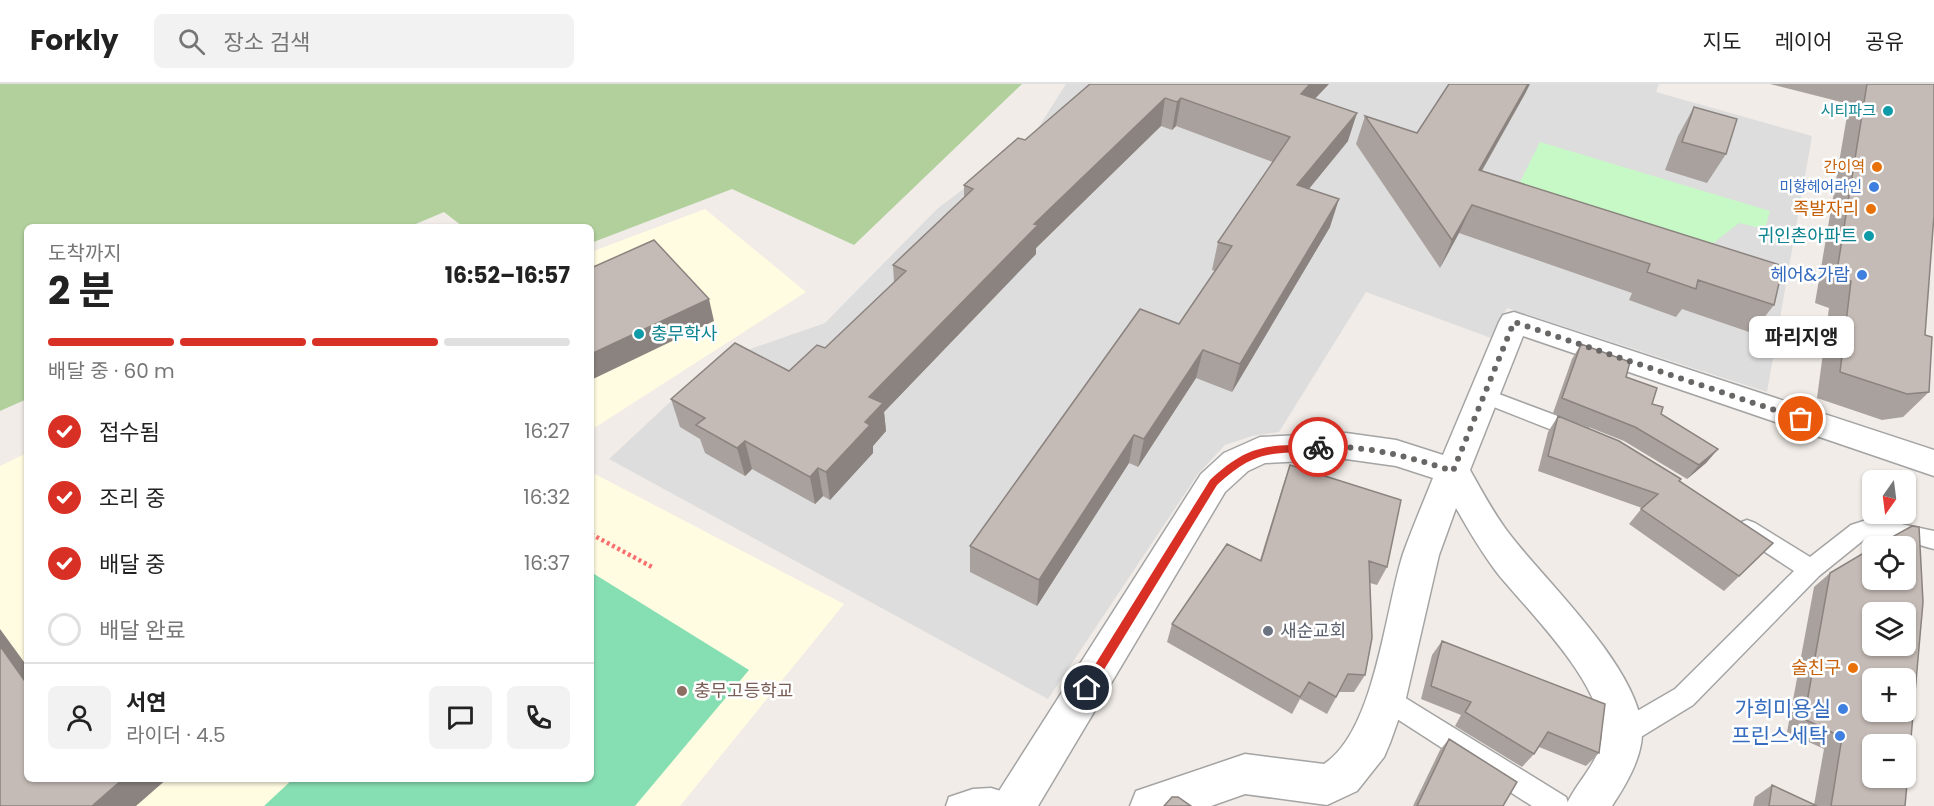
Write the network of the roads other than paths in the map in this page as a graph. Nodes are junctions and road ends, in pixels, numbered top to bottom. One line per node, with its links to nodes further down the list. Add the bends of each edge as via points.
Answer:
1 (1483, 395): 2 (lane); 3 (street, via 1514,322); 4 (street)
2 (1595, 439)
3 (1934, 464)
4 (1453, 471): 8 (street, via 1421,555); 9 (street, via 1496,544 1595,668 1619,712); 11 (street, via 1396,453 1346,446 1260,450 1236,462 1213,483)
5 (1734, 521): 7 (lane)
6 (1934, 540): 7 (lane, via 1874,527 1858,531)
7 (1811, 569): 9 (lane, via 1684,697)
8 (1386, 698): 12 (street, via 1370,743 1342,777 1327,785 1245,774); 13 (lane)
9 (1622, 734): 14 (street, via 1611,772)
10 (959, 806): 11 (lane, via 981,799)
11 (1012, 806)
12 (1151, 806)
13 (1556, 806)
14 (1587, 806)

